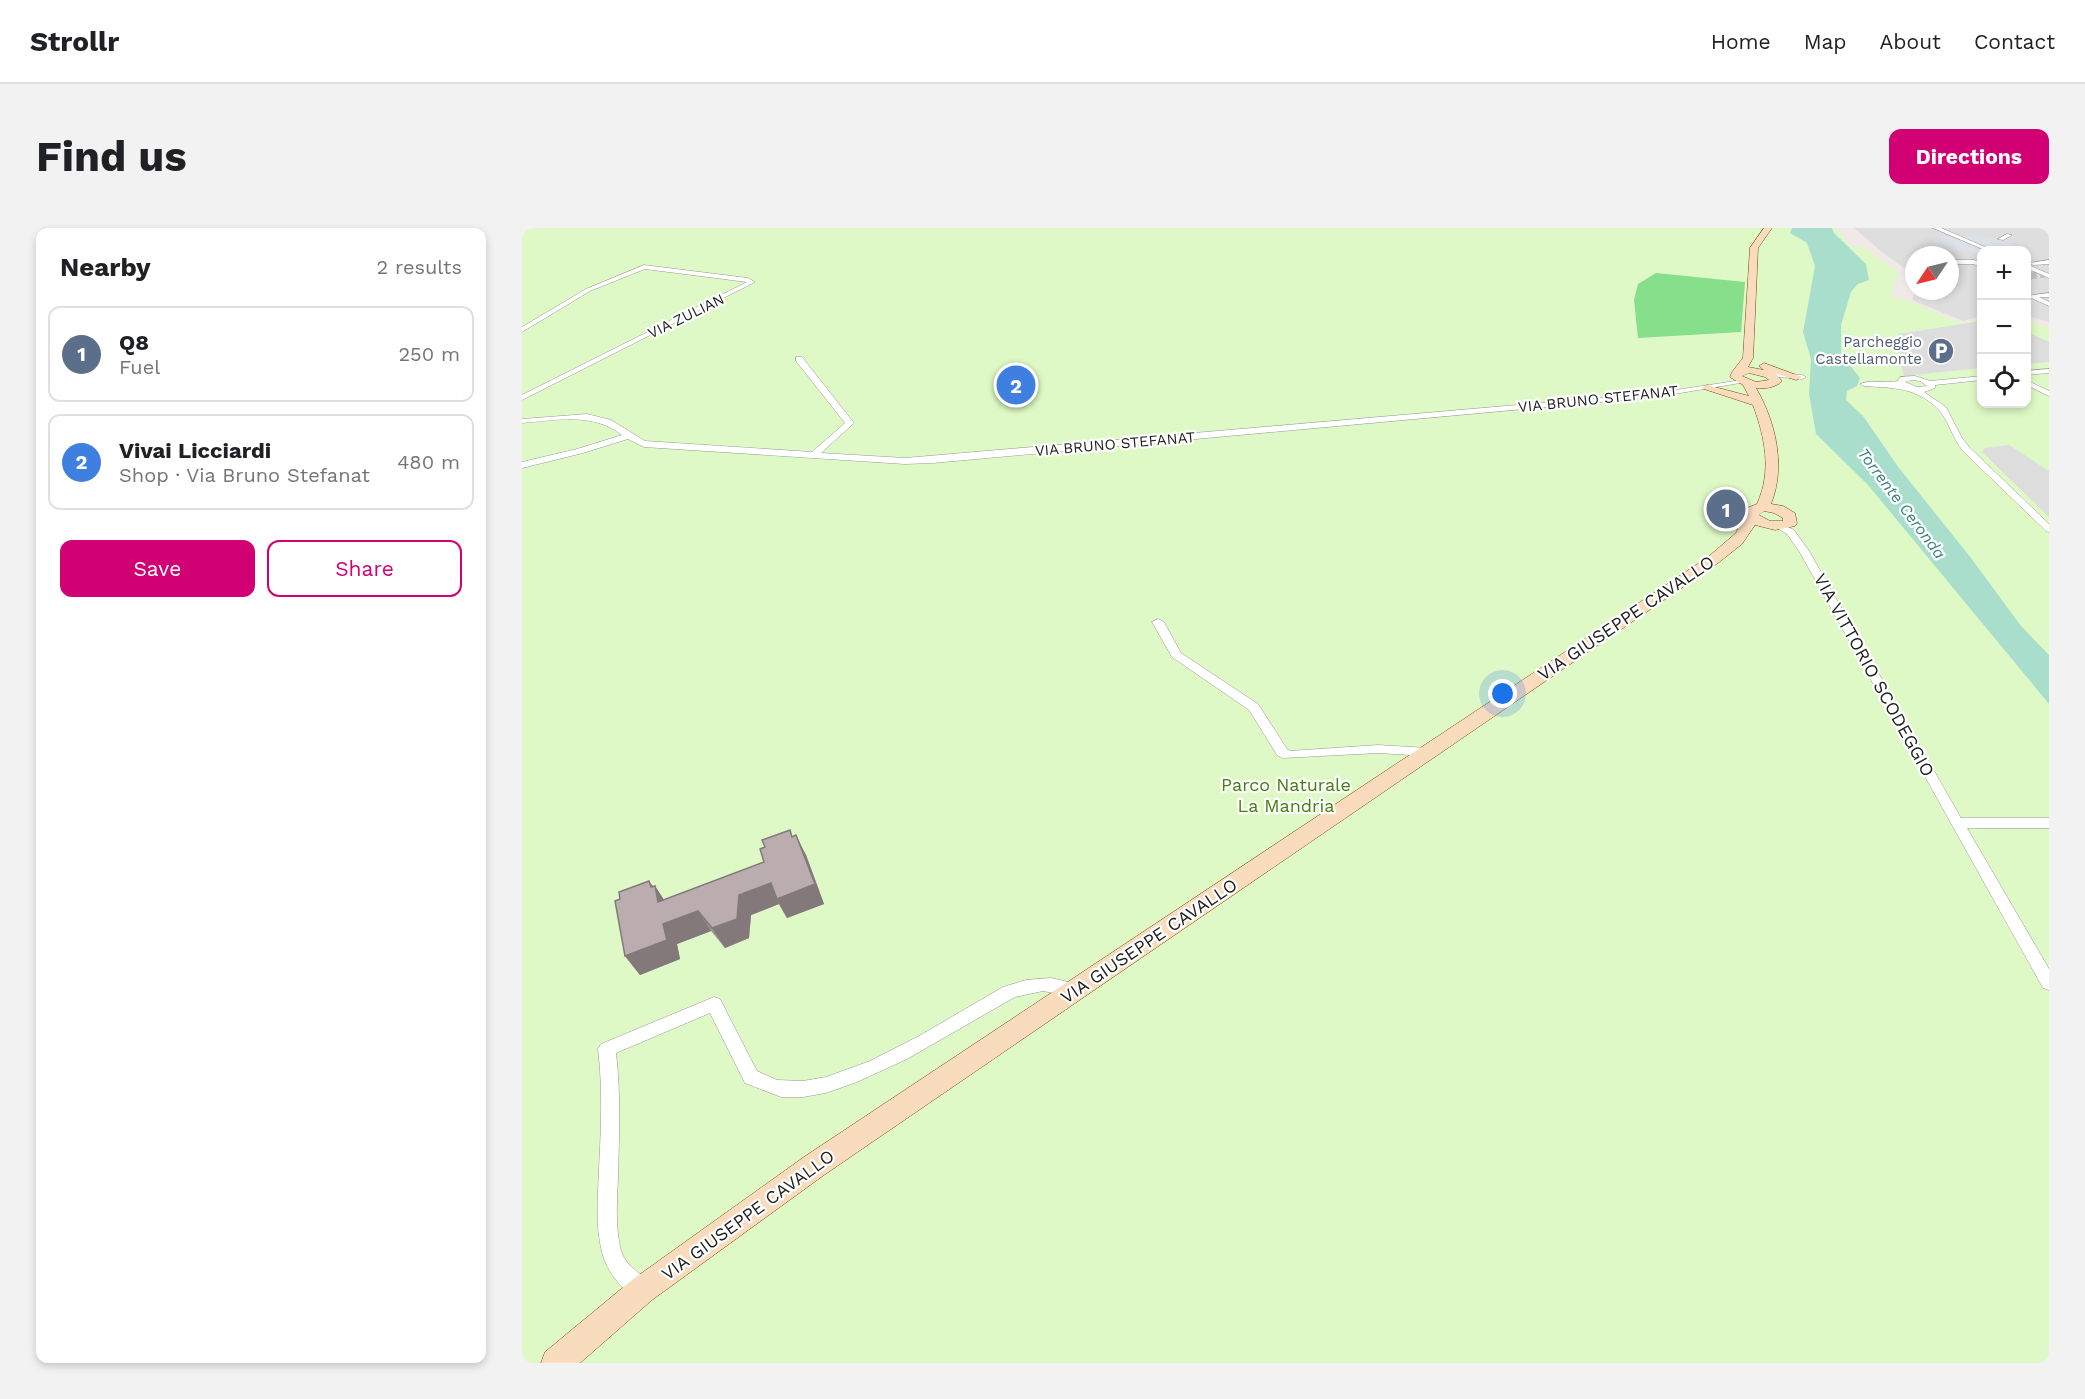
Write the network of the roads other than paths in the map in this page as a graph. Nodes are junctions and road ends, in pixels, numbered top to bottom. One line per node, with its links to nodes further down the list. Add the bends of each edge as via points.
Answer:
1 (1768, 228): 26 (street, via 1754,248 1748,358)
2 (1775, 228): 18 (street, via 1761,249)
3 (1936, 228): 6 (street)
4 (2009, 235): 5 (street)
5 (2001, 239)
6 (1980, 246)
7 (2049, 261): 10 (street)
8 (1959, 262): 9 (street)
9 (1977, 263)
10 (2031, 265)
11 (2031, 266): 12 (street)
12 (2049, 276)
13 (2031, 277): 14 (street)
14 (2049, 284)
15 (2049, 295): 16 (street, via 2030,296)
16 (2049, 304)
17 (522, 330): 35 (street, VIA ZULIAN, via 588,290 644,267 752,282)
18 (1754, 358): 24 (street); 25 (street)
19 (799, 359): 40 (street, via 850,423)
20 (2049, 371): 21 (street)
21 (2031, 375)
22 (2031, 376): 23 (street)
23 (2049, 376)
24 (1767, 377): 25 (street); 26 (street); 37 (street)
25 (1799, 377)
26 (1741, 378): 32 (street, VIA BRUNO STEFANAT); 33 (street, VIA BRUNO STEFANAT); 37 (street)
27 (1977, 379): 31 (street)
28 (2031, 379): 34 (street)
29 (1864, 384): 30 (street)
30 (1907, 386): 31 (street); 31 (street, via 1903,379 1911,378); 36 (street)
31 (1929, 386): 36 (street)
32 (1707, 388): 33 (street, VIA BRUNO STEFANAT); 37 (street, via 1730,393)
33 (1688, 390): 40 (street, VIA BRUNO STEFANAT, via 933,460)
34 (2049, 394)
35 (522, 398)
36 (1933, 400): 44 (street, via 1943,408 1966,449)
37 (1760, 408): 42 (street, via 1773,470)
38 (522, 422): 39 (street, VIA BRUNO STEFANAT, via 578,416 597,418)
39 (628, 436): 40 (street, VIA BRUNO STEFANAT, via 644,444); 41 (street)
40 (814, 455)
41 (522, 465)
42 (1758, 514): 43 (street); 43 (street, via 1778,509 1787,514); 46 (street, VIA GIUSEPPE CAVALLO, via 1738,540 1713,560)
43 (1787, 526): 47 (street, VIA VITTORIO SCODEGGIO)
44 (2049, 529)
45 (1158, 622): 46 (street, via 1176,655 1254,707 1282,752 1288,755 1378,749)
46 (1428, 752): 50 (street, VIA GIUSEPPE CAVALLO)
47 (1958, 823): 48 (street); 49 (street, VIA VITTORIO SCODEGGIO)
48 (2049, 823)
49 (2049, 983)
50 (1076, 990): 51 (street, VIA GIUSEPPE CAVALLO, via 814,1166); 51 (street, via 1060,984 1009,992 893,1058 812,1089 779,1089 751,1077 714,1004 607,1049 611,1086 607,1223 612,1254 621,1272)
51 (642, 1290): 52 (street, VIA GIUSEPPE CAVALLO)
52 (556, 1363)

